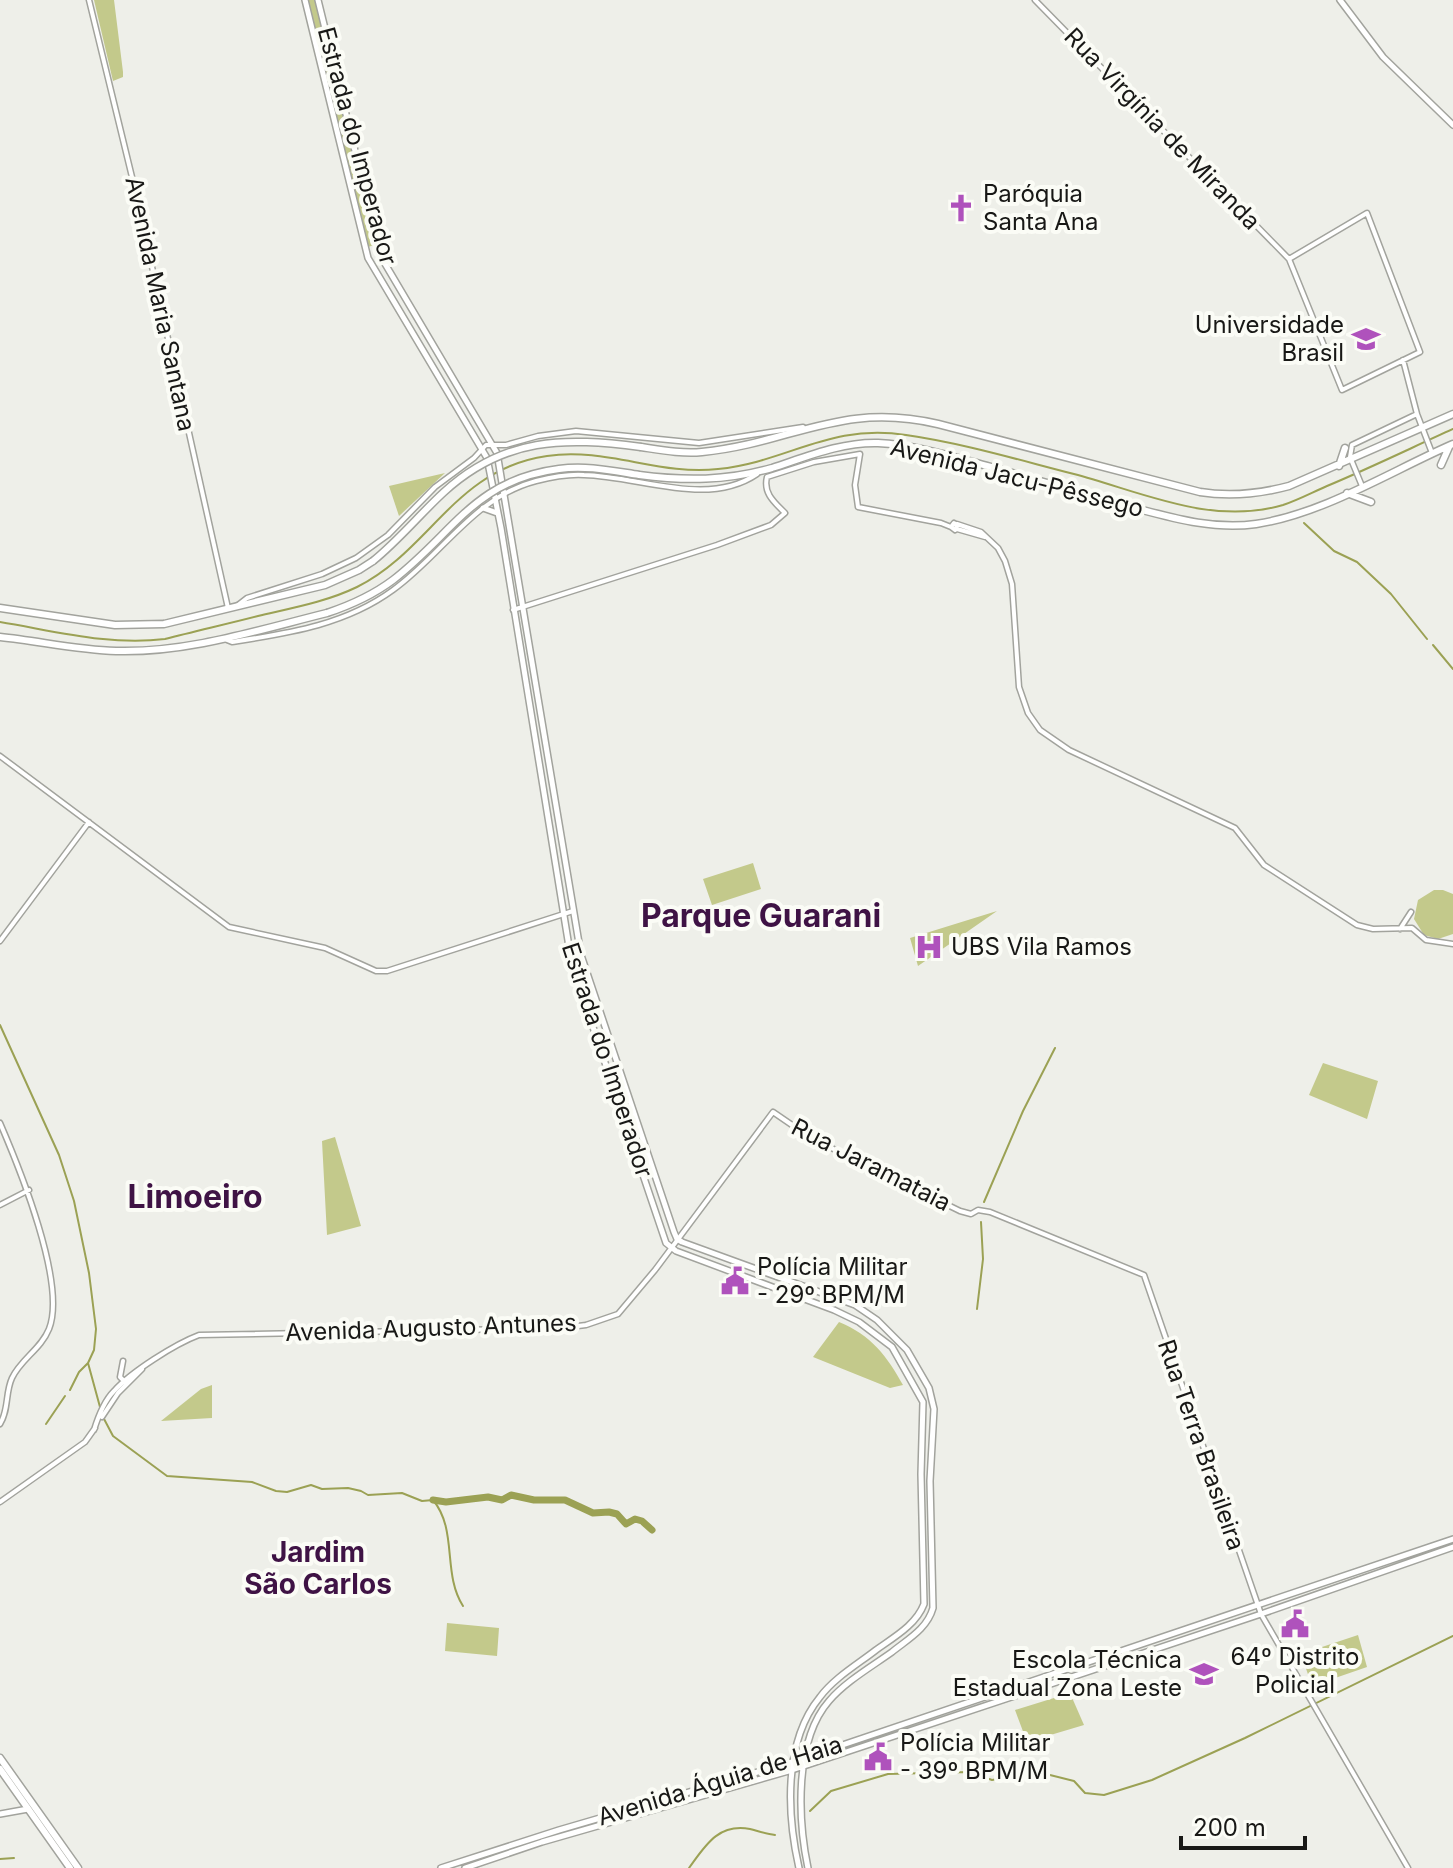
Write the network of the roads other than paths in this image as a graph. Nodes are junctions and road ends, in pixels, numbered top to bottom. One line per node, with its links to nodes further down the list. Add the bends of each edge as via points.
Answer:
1 (89, 0): 38 (street, Avenida Maria Santana)
2 (305, 0): 7 (main road, Estrada do Imperador)
3 (318, 0): 6 (main road, Estrada do Imperador)
4 (1035, 0): 9 (street, Rua Virgínia de Miranda)
5 (1340, 0): 8 (main road, via 1383,57)
6 (335, 70): 7 (main road); 13 (main road, Estrada do Imperador, via 381,257)
7 (323, 73): 14 (main road, Estrada do Imperador, via 368,258)
8 (1453, 125)
9 (1289, 259): 10 (street, via 1342,390); 10 (street, via 1367,213 1420,352)
10 (1403, 360): 11 (street)
11 (1417, 414): 16 (street); 23 (street, via 1352,445)
12 (1453, 414): 16 (main road, Avenida Jacu-Pêssego)
13 (479, 421): 14 (main road); 17 (main road, Estrada do Imperador)
14 (466, 422): 19 (main road, Estrada do Imperador)
15 (805, 427): 17 (street, via 699,443 576,431); 25 (main road, Avenida Jacu-Pêssego, via 856,417 919,419 1217,494 1271,491); 35 (main road, Avenida Jacu-Pêssego, bridge, via 702,452 563,441 500,456 445,491 359,570 325,585)
16 (1422, 430): 21 (street); 23 (main road, Avenida Jacu-Pêssego)
17 (491, 444): 19 (street); 28 (main road, Estrada do Imperador)
18 (1452, 444): 21 (main road, Avenida Jacu-Pêssego); 24 (main road)
19 (482, 448): 30 (main road, Estrada do Imperador); 35 (street, via 356,558 247,598)
20 (1345, 448): 25 (main road)
21 (1431, 451): 27 (main road, Avenida Jacu-Pêssego)
22 (814, 458): 26 (main road, Avenida Jacu-Pêssego); 29 (main road, Avenida Jacu-Pêssego, via 868,443 915,447 1216,526 1275,520); 48 (street, via 860,454 858,507 974,528 1001,554 1009,571 1019,687 1033,722 1048,737 1235,828 1264,865 1357,925)
23 (1352, 462): 25 (main road, Avenida Jacu-Pêssego); 27 (street)
24 (1441, 465)
25 (1339, 466)
26 (766, 473): 28 (street, via 708,488 583,475 539,480); 36 (street, via 769,495 785,513 766,527); 41 (main road, Avenida Jacu-Pêssego, bridge, via 699,480 575,468 514,480 468,508 393,579 360,600)
27 (1361, 484): 29 (main road, Avenida Jacu-Pêssego)
28 (505, 493): 30 (street); 34 (main road, Estrada do Imperador)
29 (1347, 493): 31 (main road)
30 (495, 500): 32 (street); 33 (main road, Estrada do Imperador)
31 (1371, 502)
32 (483, 508): 33 (main road); 41 (street, via 390,592 333,621 300,631)
33 (498, 514): 34 (main road, via 508,555); 39 (main road, Estrada do Imperador)
34 (515, 557): 36 (main road, Estrada do Imperador)
35 (236, 607): 38 (main road, Avenida Jacu-Pêssego)
36 (525, 607): 39 (street); 45 (main road, Estrada do Imperador)
37 (0, 608): 38 (main road, Avenida Jacu-Pêssego, via 131,627)
38 (228, 608)
39 (513, 610): 44 (main road, Estrada do Imperador)
40 (0, 637): 41 (main road, Avenida Jacu-Pêssego, via 116,651)
41 (225, 639)
42 (0, 756): 43 (street)
43 (89, 822): 47 (street, via 229,927 325,948 376,971); 49 (street)
44 (561, 905): 45 (main road); 47 (main road, Estrada do Imperador)
45 (573, 911): 47 (street); 55 (main road, Estrada do Imperador, via 590,988)
46 (1411, 912): 48 (street)
47 (563, 914): 56 (main road, Estrada do Imperador, via 578,985)
48 (1400, 929): 50 (street, via 1412,928 1426,940)
49 (0, 941)
50 (1453, 944)
51 (773, 1112): 55 (street, Avenida Augusto Antunes); 59 (street, Rua Jaramataia, via 811,1138 960,1211 996,1214)
52 (0, 1123): 53 (street)
53 (29, 1190): 54 (street); 64 (street, via 53,1314 43,1341 13,1377)
54 (0, 1205)
55 (677, 1239): 56 (street, Avenida Augusto Antunes); 57 (main road)
56 (671, 1249): 58 (main road); 61 (street, Avenida Augusto Antunes, via 618,1314 586,1325 209,1334 182,1342)
57 (729, 1259): 58 (main road); 66 (main road, via 855,1305 900,1340 933,1399)
58 (731, 1271): 65 (main road, via 847,1315 892,1347 923,1402)
59 (1144, 1275): 72 (street, Rua Terra Brasileira)
60 (123, 1361): 62 (street)
61 (142, 1369): 62 (street, Avenida Augusto Antunes); 63 (street, Avenida Augusto Antunes)
62 (124, 1381): 63 (street, Avenida Augusto Antunes)
63 (106, 1408): 67 (street, Avenida Augusto Antunes, via 85,1442)
64 (0, 1424)
65 (921, 1459): 66 (main road); 74 (main road, via 921,1611 828,1687)
66 (932, 1460): 75 (main road, via 931,1616 829,1700)
67 (0, 1502)
68 (1453, 1539): 70 (main road, Avenida Águia de Haia)
69 (1453, 1547): 71 (main road, Avenida Águia de Haia)
70 (1412, 1553): 71 (main road); 72 (main road, Avenida Águia de Haia)
71 (1411, 1561): 73 (main road, Avenida Águia de Haia)
72 (1258, 1607): 73 (street, Rua Terra Brasileira); 77 (main road, Avenida Águia de Haia)
73 (1261, 1614): 79 (main road, Avenida Águia de Haia); 92 (street, Rua Terra Brasileira)
74 (802, 1733): 75 (main road); 78 (main road)
75 (811, 1736): 77 (main road)
76 (0, 1758): 83 (main road)
77 (805, 1758): 78 (main road, Avenida Águia de Haia); 79 (main road)
78 (792, 1762): 81 (main road); 85 (main road, Avenida Águia de Haia)
79 (804, 1766): 81 (main road, Avenida Águia de Haia); 91 (main road, via 802,1818)
80 (0, 1769): 82 (main road)
81 (792, 1770): 85 (main road, Avenida Águia de Haia); 90 (main road, via 791,1819)
82 (28, 1809): 83 (main road); 84 (main road); 86 (main road)
83 (41, 1813): 87 (main road)
84 (0, 1814)
85 (627, 1814): 88 (main road, Avenida Águia de Haia); 89 (main road, Avenida Águia de Haia)
86 (70, 1868)
87 (78, 1868)
88 (441, 1868)
89 (465, 1868)
90 (799, 1868)
91 (808, 1868)
92 (1408, 1868)

